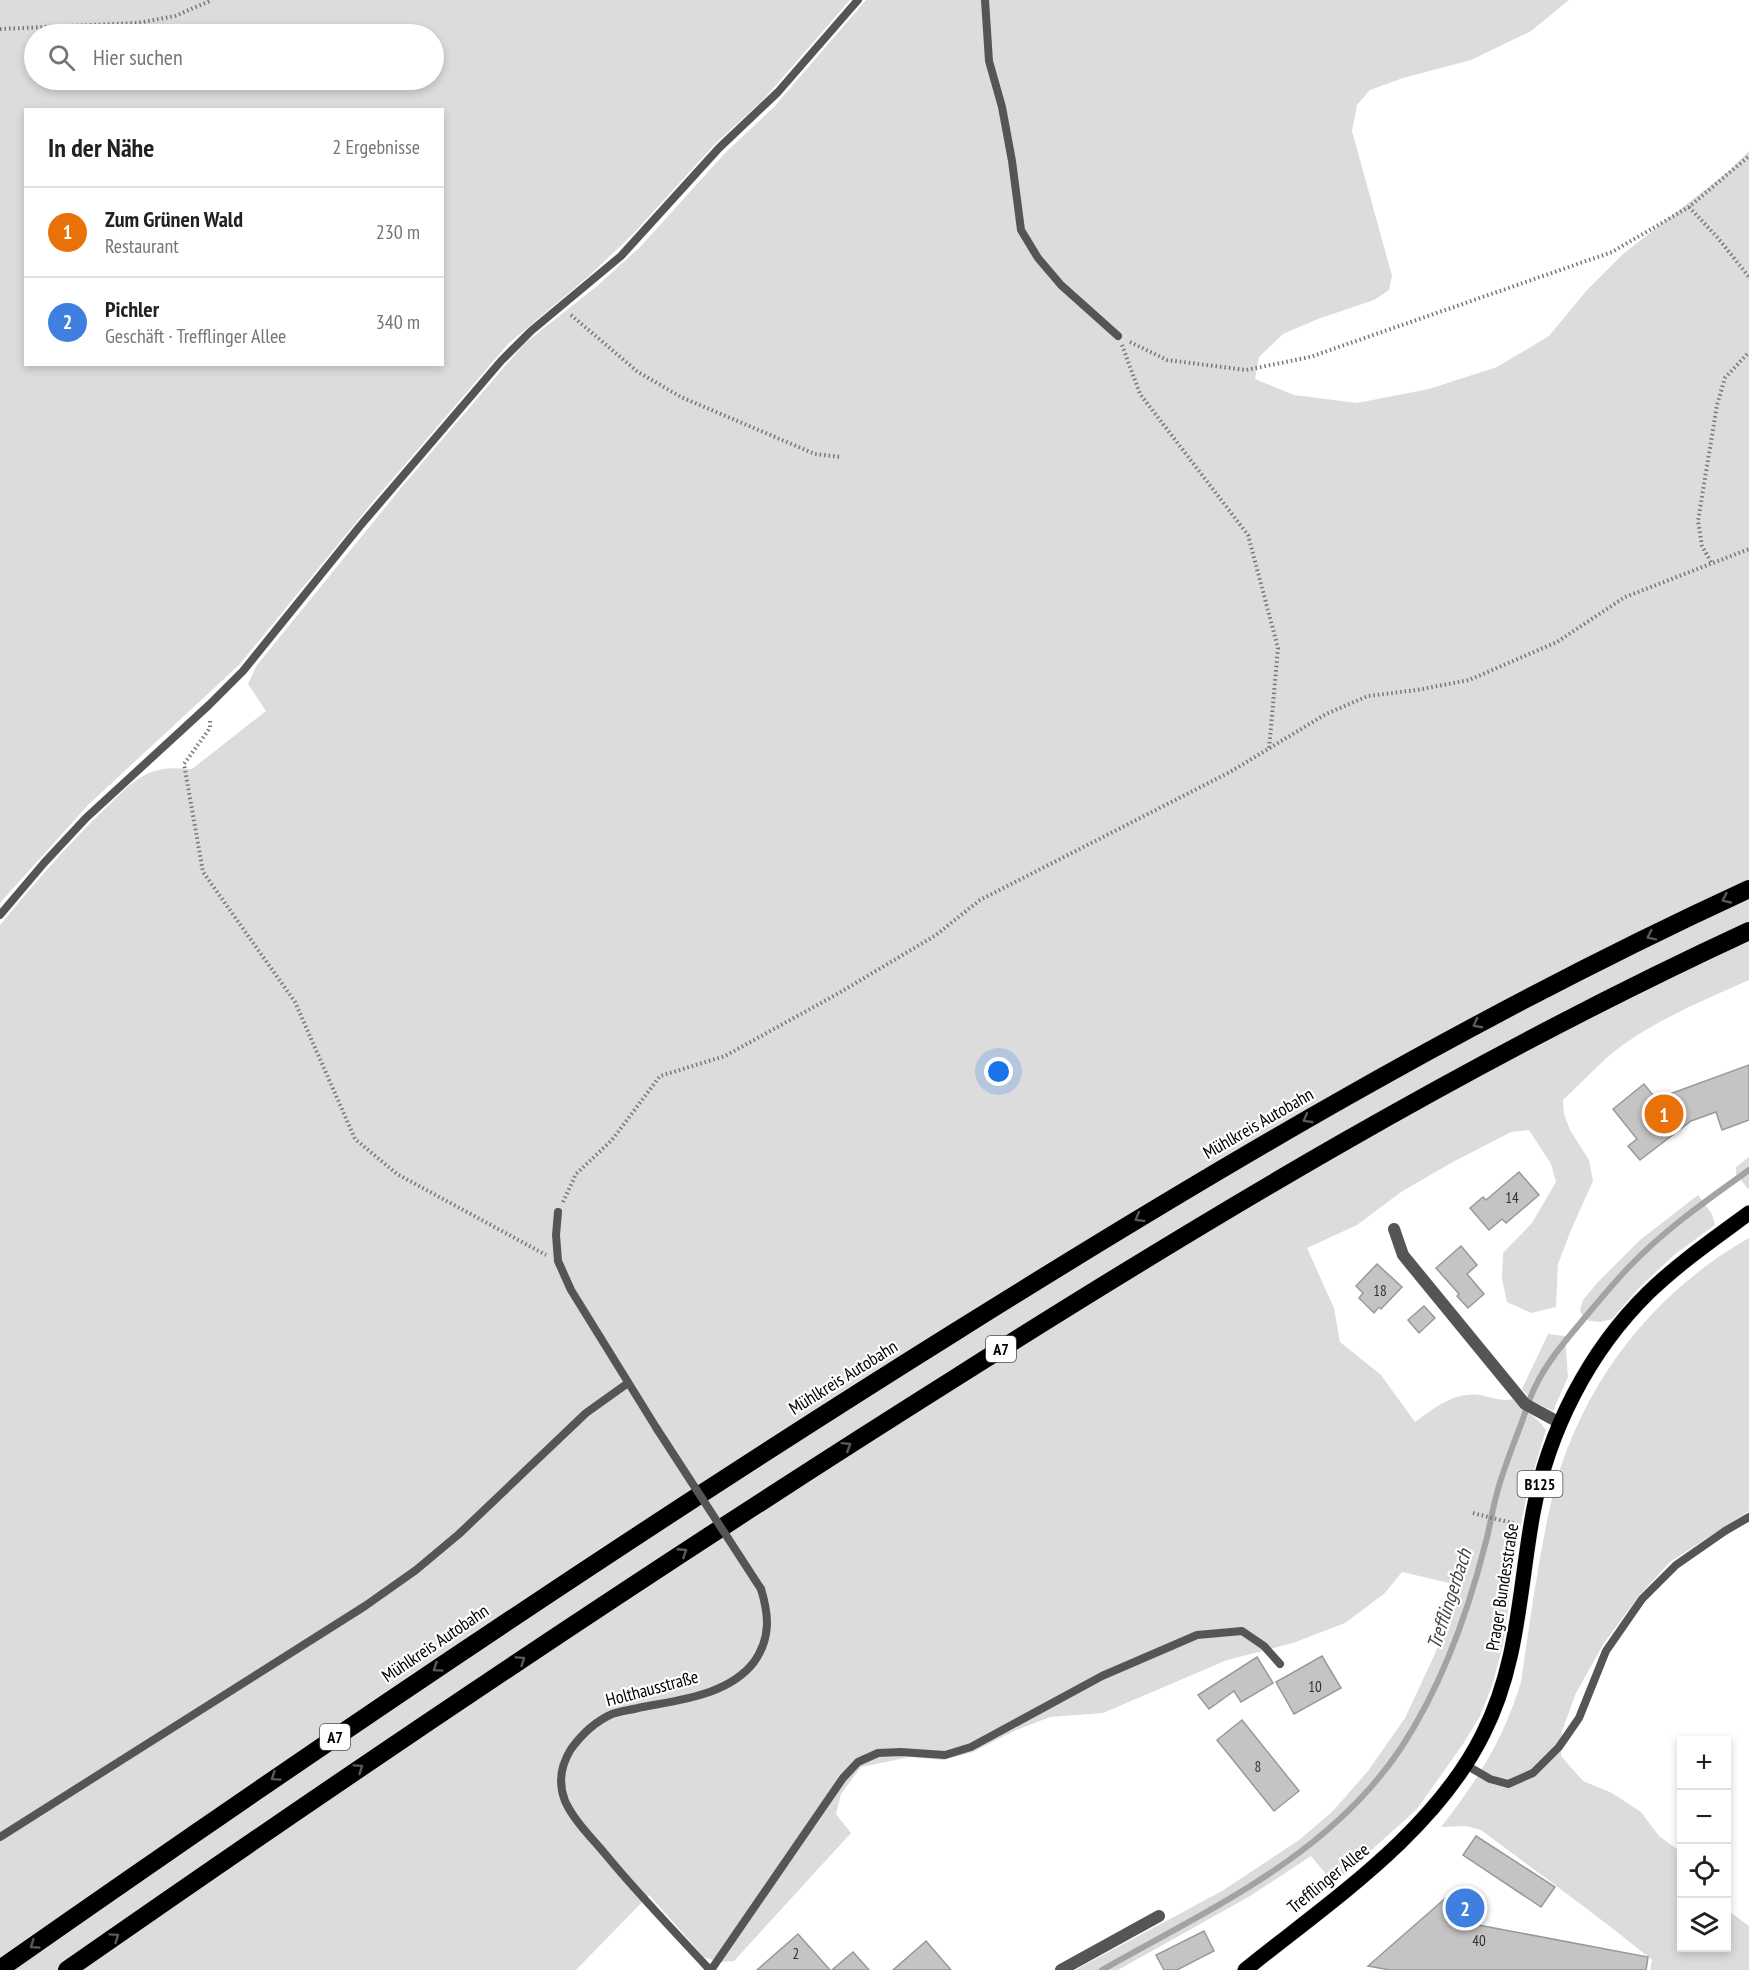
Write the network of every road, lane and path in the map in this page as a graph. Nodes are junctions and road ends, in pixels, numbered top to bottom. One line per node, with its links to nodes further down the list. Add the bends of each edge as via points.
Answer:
1 (212, 0): 4 (path, via 175,16)
2 (858, 0): 10 (lane, via 778,92 719,148 621,256)
3 (985, 0): 11 (lane, via 989,61 1002,107 1021,230 1061,285)
4 (99, 24)
5 (24, 28): 6 (path)
6 (0, 29)
7 (1749, 156): 8 (path)
8 (1689, 207): 9 (path); 11 (path, via 1612,252 1310,357 1246,370 1217,367 1167,360)
9 (1749, 277)
10 (561, 307): 13 (path, via 638,372 681,396 815,454); 16 (lane, via 501,361 243,671)
11 (1118, 336): 17 (path, via 1140,394 1248,535 1278,648)
12 (1749, 352): 15 (path, via 1725,378 1717,405 1698,521 1702,546)
13 (842, 457)
14 (1749, 549): 15 (path)
15 (1711, 562): 17 (path, via 1625,597 1557,642 1469,680 1368,696 1326,714)
16 (209, 705): 19 (lane, via 86,818); 24 (path, via 210,728 184,764 203,872 295,1002 355,1139 397,1174)
17 (1269, 749): 21 (path, via 980,900 936,935 725,1056 660,1076 612,1140 576,1174)
18 (1749, 889): 35 (highway, Mühlkreis Autobahn / A7, one-way to 35, via 1607,957 1395,1068 1038,1279 537,1600)
19 (0, 915)
20 (1749, 931): 36 (highway, A7, one-way to 20, via 616,1596 1058,1313 1404,1109)
21 (558, 1212): 24 (lane)
22 (1749, 1213): 26 (main road, Prager Bundesstraße / B125, via 1677,1267 1624,1318 1578,1387)
23 (1394, 1229): 26 (street, via 1403,1255 1525,1404)
24 (558, 1261): 25 (lane, Holthausstraße, via 571,1290)
25 (628, 1383): 33 (lane, via 586,1413 416,1570); 37 (lane, Holthausstraße, bridge, via 761,1588 767,1632 760,1653 747,1671 729,1684 707,1693 613,1714 591,1726 564,1760 560,1786 579,1823)
26 (1560, 1424): 31 (main road, Prager Bundesstraße / B125, via 1542,1472 1533,1512 1509,1667 1498,1703)
27 (1473, 1513): 29 (path)
28 (1749, 1517): 31 (lane, via 1676,1565 1642,1599 1606,1650 1579,1718 1559,1748 1533,1773 1508,1784)
29 (1506, 1522)
30 (1280, 1664): 37 (lane, via 1264,1646 1242,1631 1197,1635 1102,1676 971,1748 945,1755 878,1753 858,1762)
31 (1466, 1765): 32 (main road, Prager Bundesstraße / B125)
32 (1431, 1812): 39 (main road, Trefflinger Allee / B125, via 1372,1868)
33 (0, 1837)
34 (1159, 1916): 38 (street)
35 (0, 1969)
36 (67, 1970)
37 (710, 1970)
38 (1061, 1970)
39 (1245, 1970)

